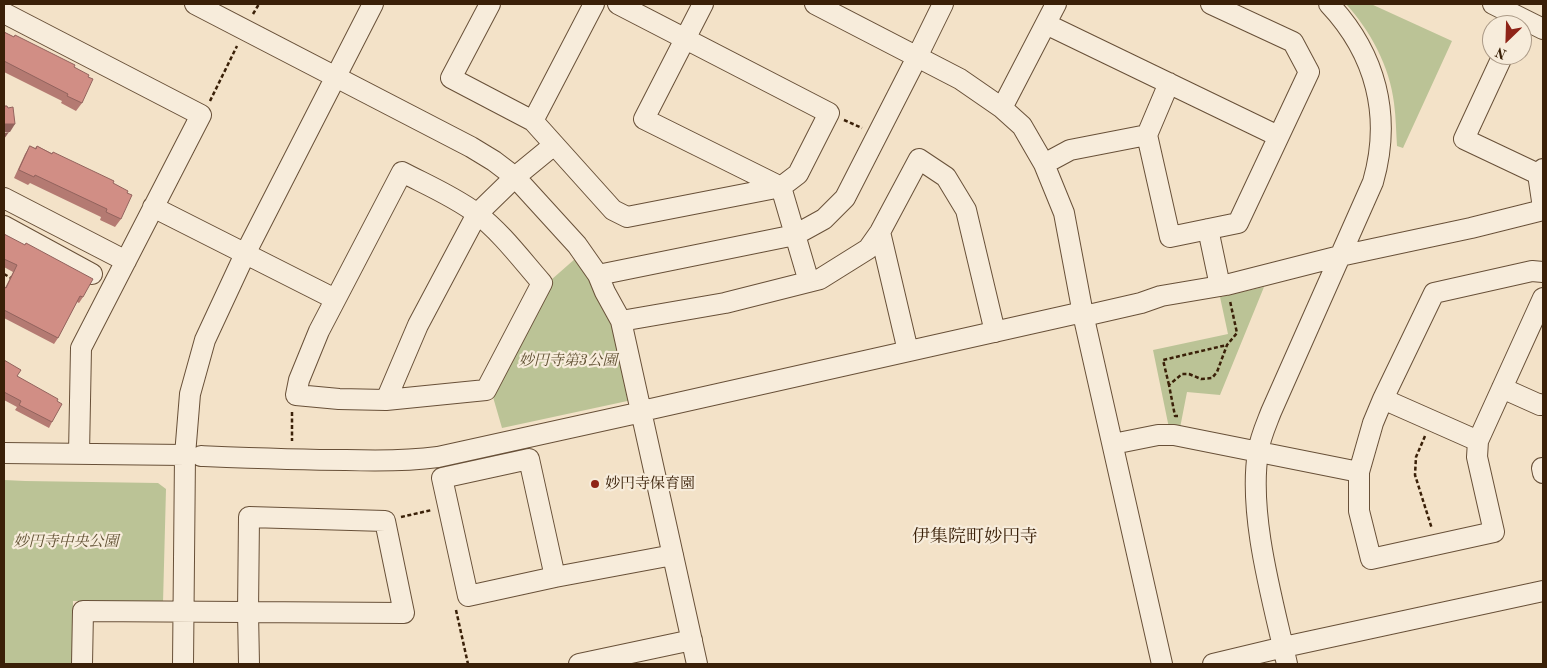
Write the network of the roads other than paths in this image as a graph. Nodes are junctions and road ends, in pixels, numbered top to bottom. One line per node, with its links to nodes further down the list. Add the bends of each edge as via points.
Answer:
1 (195, 4): 21 (street)
2 (373, 4): 21 (street)
3 (490, 4): 24 (street, via 450,78)
4 (594, 4): 24 (street)
5 (618, 4): 18 (street)
6 (704, 4): 18 (street)
7 (815, 4): 19 (street)
8 (943, 4): 19 (street)
9 (1056, 4): 16 (street)
10 (1211, 4): 26 (street, via 1293,42 1309,72)
11 (1329, 4): 43 (street, via 1347,24 1360,46 1371,71 1381,117 1379,162)
12 (1493, 4): 14 (street)
13 (15, 12): 33 (street, via 201,115)
14 (1522, 15)
15 (1532, 22): 17 (street)
16 (1046, 24): 22 (street); 23 (street)
17 (1543, 29)
18 (686, 38): 31 (street, via 644,119); 31 (street, via 828,113 798,174)
19 (915, 61): 23 (street, via 960,79); 40 (street, via 845,198 824,219)
20 (1498, 65): 29 (street, via 1464,139)
21 (335, 76): 30 (street, via 471,147); 42 (street)
22 (1170, 84): 25 (street); 26 (street)
23 (1002, 108): 28 (street, via 1022,126)
24 (533, 121): 27 (street)
25 (1147, 135): 28 (street, via 1070,150); 38 (street, via 1170,236)
26 (1278, 136): 38 (street, via 1238,223)
27 (554, 145): 30 (street); 31 (street, via 613,210 628,218)
28 (1044, 164): 52 (street, via 1064,213)
29 (1541, 171): 34 (street)
30 (515, 177): 35 (street); 47 (street, via 577,245)
31 (781, 187): 40 (street)
32 (4, 198): 37 (street)
33 (153, 208): 42 (street); 44 (street)
34 (1543, 209): 43 (street)
35 (477, 214): 51 (street, via 402,172); 58 (street, via 418,325); 58 (street, via 542,283 486,390)
36 (4, 226): 41 (street)
37 (64, 229): 41 (street); 44 (street)
38 (1208, 229): 49 (street)
39 (880, 232): 48 (street, via 868,250 820,279); 54 (street, via 919,158 946,177 966,210); 55 (street)
40 (795, 235): 47 (street); 48 (street)
41 (52, 252): 46 (street)
42 (245, 254): 51 (street); 66 (street, via 205,340 190,394)
43 (1340, 256): 49 (street); 63 (street, via 1271,412)
44 (126, 261): 65 (street, via 81,348)
45 (1543, 272): 57 (street, via 1434,293)
46 (92, 274)
47 (598, 276): 53 (street)
48 (808, 282): 53 (street, via 725,303)
49 (1223, 285): 52 (street)
50 (1543, 298): 56 (street)
51 (335, 299): 58 (street, via 299,380 296,395)
52 (1083, 314): 54 (street); 62 (street)
53 (621, 321): 60 (street)
54 (994, 332): 55 (street)
55 (908, 351): 60 (street)
56 (1502, 388): 59 (street); 61 (street)
57 (1383, 399): 61 (street); 68 (street)
58 (386, 400)
59 (1543, 404)
60 (642, 412): 66 (street, via 438,457 379,461); 70 (street)
61 (1478, 441): 68 (street, via 1477,457 1494,532 1371,559 1359,511)
62 (1113, 444): 63 (street, via 1174,435); 82 (street)
63 (1258, 450): 68 (street); 76 (street, via 1256,476 1260,537)
64 (4, 453): 65 (street)
65 (79, 454): 66 (street)
66 (193, 455): 73 (street)
67 (1543, 468): 69 (street)
68 (1359, 472)
69 (1543, 474)
70 (673, 555): 71 (street); 75 (street)
71 (555, 577): 71 (street, via 468,596 442,478 530,459)
72 (1543, 591): 76 (street)
73 (183, 611): 74 (street); 77 (street, via 83,611); 78 (street)
74 (248, 612): 74 (street, via 404,613 385,520 249,517); 79 (street)
75 (692, 640): 80 (street); 81 (street)
76 (1286, 656): 83 (street)
77 (82, 664)
78 (183, 664)
79 (249, 664)
80 (579, 664)
81 (697, 664)
82 (1162, 664)
83 (1213, 664)

